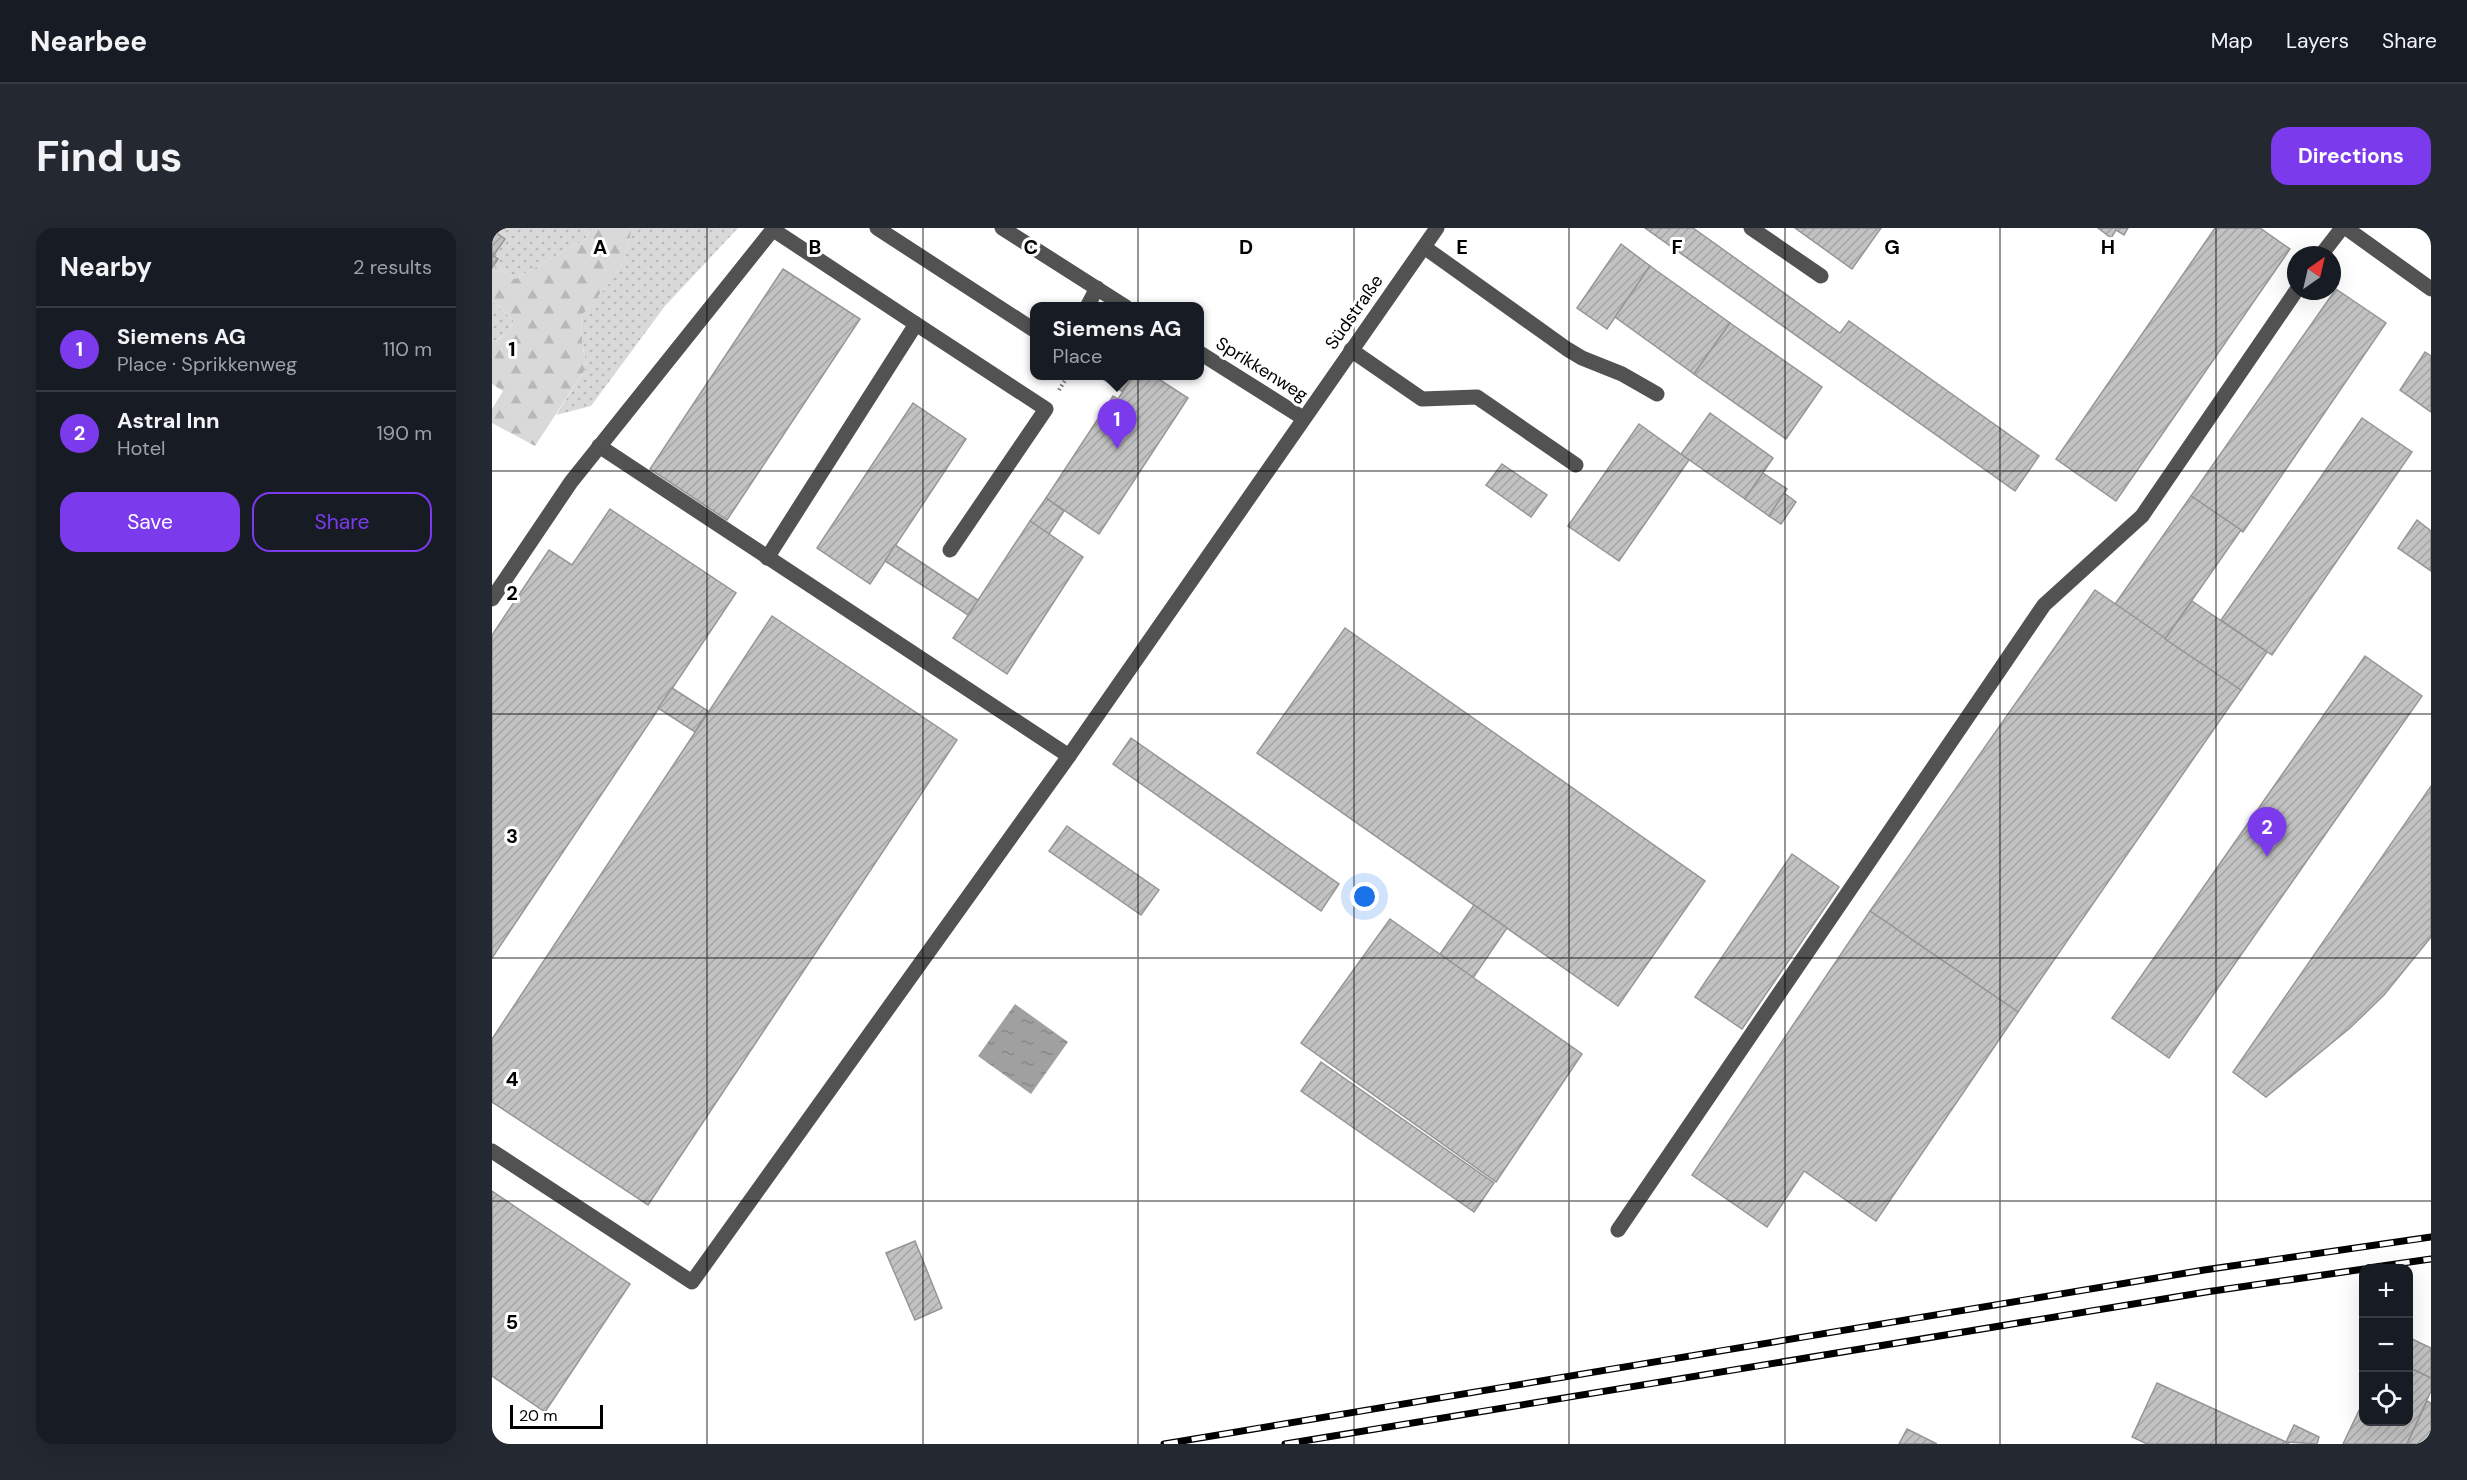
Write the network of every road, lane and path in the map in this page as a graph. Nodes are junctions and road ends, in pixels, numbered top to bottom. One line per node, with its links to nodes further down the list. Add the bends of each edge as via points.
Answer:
1 (877, 228): 16 (street)
2 (1002, 228): 10 (street)
3 (1437, 228): 8 (street, Südstraße)
4 (1750, 228): 9 (street)
5 (2344, 228): 7 (street); 11 (street)
6 (773, 229): 15 (street); 21 (street)
7 (2329, 246)
8 (1424, 247): 17 (street, Südstraße); 19 (street, via 1567,349)
9 (1821, 276)
10 (1097, 288): 13 (street); 14 (street)
11 (2431, 289)
12 (2290, 300): 28 (street, via 2142,516 2044,605)
13 (1089, 302)
14 (1120, 302)
15 (916, 324): 23 (street, via 1046,410); 24 (street)
16 (1030, 327)
17 (1352, 350): 20 (street, Südstraße); 22 (street, via 1422,399 1477,397)
18 (1204, 356): 20 (street, Sprikkenweg)
19 (1657, 394)
20 (1303, 418): 26 (street, Südstraße)
21 (600, 446): 24 (street); 25 (street)
22 (1576, 465)
23 (950, 550)
24 (767, 558): 26 (street)
25 (492, 599)
26 (1069, 756): 27 (street, Südstraße, via 692,1282)
27 (492, 1151)
28 (1618, 1230)

